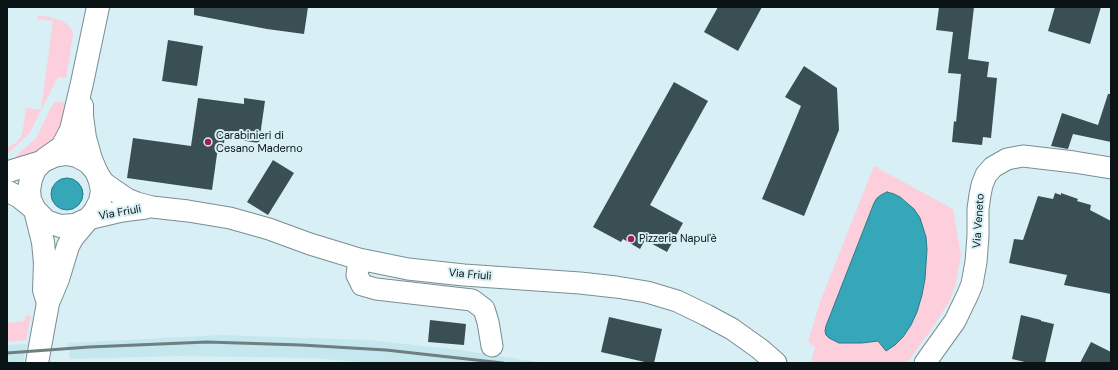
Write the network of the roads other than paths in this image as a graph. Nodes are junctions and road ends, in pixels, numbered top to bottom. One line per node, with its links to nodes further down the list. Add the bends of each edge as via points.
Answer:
1 (98, 7): 2 (main road)
2 (82, 83): 3 (main road, via 71,130 62,146); 5 (main road, via 84,132)
3 (43, 161): 5 (main road, via 66,154 78,156); 6 (street); 9 (main road, via 30,179 30,200)
4 (1111, 168): 16 (street, Via Veneto, via 1023,156 1007,159 993,167 986,175 980,195 976,262 972,284 955,322)
5 (96, 171): 8 (street, Via Friuli, via 103,182 127,199); 10 (main road, via 102,191 95,211)
6 (7, 172)
7 (7, 191): 9 (street)
8 (152, 207): 10 (street, Via Friuli); 11 (street, Via Friuli, via 230,218)
9 (35, 210): 10 (main road, via 46,221 60,226 75,225); 12 (main road, via 43,242 44,290)
10 (88, 219): 12 (main road, via 68,246)
11 (359, 260): 13 (street, via 356,275 362,284 376,289 472,300 484,309); 15 (street, Via Friuli, via 408,269 580,283 647,292 677,302 732,329)
12 (48, 303): 14 (main road)
13 (492, 346)
14 (37, 363)
15 (776, 363)
16 (925, 363)

